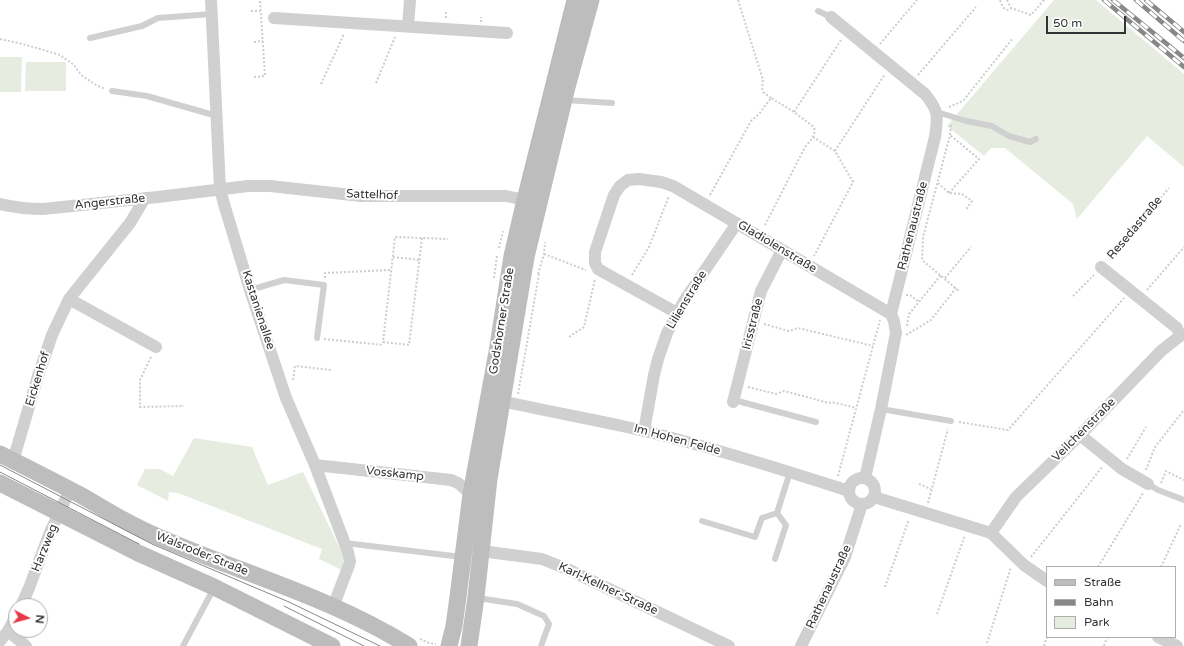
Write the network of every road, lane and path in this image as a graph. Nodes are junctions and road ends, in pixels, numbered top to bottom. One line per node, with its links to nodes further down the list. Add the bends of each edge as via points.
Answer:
1 (211, 0): 16 (street, Kastanienallee)
2 (260, 0): 14 (path)
3 (410, 0): 21 (street)
4 (591, 0): 37 (main road, Godshorner Straße)
5 (738, 0): 36 (path, via 763,80 763,92)
6 (917, 0): 29 (path)
7 (1000, 0): 12 (path, via 1006,10)
8 (1007, 0): 12 (path)
9 (1044, 0): 12 (path, via 1031,15)
10 (572, 3): 53 (main road, Godshorner Straße)
11 (976, 7): 34 (path)
12 (1011, 8)
13 (251, 11): 14 (path)
14 (260, 11): 27 (path)
15 (818, 11): 17 (lane)
16 (212, 14): 24 (lane, via 158,18 142,26); 41 (street, Kastanienallee)
17 (831, 17): 22 (street)
18 (274, 18): 19 (street)
19 (343, 22): 20 (street); 33 (path, via 343,36)
20 (396, 26): 21 (street); 32 (path, via 396,37)
21 (408, 26): 23 (street)
22 (848, 31): 29 (street); 39 (path)
23 (507, 32)
24 (90, 38)
25 (1013, 38): 40 (path, via 963,101)
26 (0, 39): 35 (path, via 60,55 74,65 81,75 96,85)
27 (263, 41): 28 (path); 31 (path, via 264,76)
28 (254, 42)
29 (873, 53): 30 (street)
30 (890, 67): 34 (street); 46 (path)
31 (254, 77)
32 (376, 83)
33 (321, 84)
34 (911, 84): 40 (street, via 925,94)
35 (112, 91): 41 (lane, via 146,96)
36 (771, 98): 39 (path); 55 (path, via 751,121)
37 (564, 100): 38 (lane); 98 (main road, Godshorner Straße, via 526,257)
38 (612, 103)
39 (794, 112): 44 (path, via 814,127)
40 (937, 112): 42 (lane); 83 (street, Rathenaustraße, via 935,136)
41 (217, 116): 50 (street, Kastanienallee)
42 (951, 116): 43 (path); 45 (lane, via 992,126 1009,136 1030,142)
43 (950, 135): 47 (path); 51 (path, via 979,159)
44 (813, 137): 46 (path); 58 (path, via 805,147)
45 (1036, 139)
46 (835, 151): 67 (path, via 853,182)
47 (938, 183): 51 (path); 72 (path, via 923,237 922,260)
48 (667, 184): 55 (street, Gladiolenstraße); 70 (street, via 639,179 628,180 620,186 614,195); 75 (path, via 649,247)
49 (1169, 188): 69 (path, Resedastraße)
50 (220, 189): 52 (street, Angerstraße); 53 (street, Sattelhof, via 270,186 361,196 506,196); 77 (street, Kastanienallee)
51 (950, 192): 56 (path, via 962,194 972,201 967,208)
52 (145, 198): 54 (street, Angerstraße, via 43,209); 81 (street, Eickenhof, via 130,223)
53 (524, 200): 122 (main road, Godshorner Straße)
54 (0, 204)
55 (705, 204): 57 (street, Gladiolenstraße)
56 (969, 210)
57 (737, 223): 58 (street, Gladiolenstraße); 84 (street, Lilienstraße)
58 (759, 236): 63 (street, Gladiolenstraße)
59 (422, 238): 60 (path); 65 (path, via 395,237); 66 (path)
60 (448, 239)
61 (1184, 246): 82 (path)
62 (971, 247): 73 (path)
63 (782, 250): 67 (street, Gladiolenstraße); 85 (street, Irisstraße, via 761,291)
64 (544, 254): 70 (path)
65 (393, 257): 66 (path); 71 (path)
66 (419, 260): 71 (path, via 409,345 383,342)
67 (809, 266): 83 (street, Gladiolenstraße)
68 (540, 267): 98 (path, via 518,394)
69 (1101, 267): 79 (street, Resedastraße); 80 (path)
70 (592, 269): 75 (street); 89 (path, via 584,327)
71 (391, 270): 74 (path, via 325,273)
72 (941, 275): 73 (path); 87 (path, via 909,314)
73 (945, 278): 76 (path)
74 (324, 285): 77 (lane, via 284,280); 90 (lane)
75 (627, 285): 84 (street)
76 (956, 288): 78 (path); 87 (path, via 931,320)
77 (250, 290): 110 (street, Kastanienallee, via 286,398)
78 (959, 291)
79 (1130, 291): 82 (street, Resedastraße); 103 (path, via 1008,430)
80 (1072, 296)
81 (69, 298): 93 (street); 108 (street, Eickenhof, via 52,335)
82 (1140, 298): 88 (street, Resedastraße)
83 (886, 312): 86 (path); 87 (street)
84 (677, 313): 106 (street, Lilienstraße, via 658,359)
85 (754, 321): 92 (path, via 790,331 798,328); 96 (street, Irisstraße)
86 (878, 329): 87 (path); 92 (path)
87 (901, 334): 101 (street)
88 (1182, 335): 107 (street, Veilchenstraße, via 1161,351)
89 (569, 337)
90 (317, 338): 91 (path)
91 (383, 345)
92 (873, 346): 100 (path)
93 (156, 347): 99 (path, via 140,380 140,407)
94 (331, 370): 95 (path, via 295,366)
95 (294, 380)
96 (738, 384): 97 (street, Irisstraße); 100 (path, via 776,394 784,392)
97 (733, 401): 104 (lane)
98 (509, 403): 106 (street, Im Hohen Felde); 135 (main road, Godshorner Straße, via 489,479)
99 (184, 406)
100 (856, 408): 118 (path)
101 (881, 409): 103 (lane); 113 (street)
102 (1184, 410): 117 (path, via 1155,447)
103 (951, 421): 119 (path)
104 (816, 422)
105 (1146, 428): 111 (path)
106 (644, 431): 112 (street, Im Hohen Felde)
107 (1080, 435): 109 (street); 133 (street, Veilchenstraße, via 1016,497)
108 (7, 458): 120 (main road, Walsroder Straße)
109 (1109, 459): 111 (street); 139 (path)
110 (315, 465): 122 (street, Vosskamp, via 451,480); 134 (street, Kastanienallee)
111 (1122, 469): 117 (street)
112 (790, 472): 118 (street, Im Hohen Felde); 129 (lane)
113 (865, 478): 121 (street, via 854,481); 123 (street, via 874,485)
114 (1184, 480): 117 (path, via 1166,472)
115 (0, 483): 128 (main road, Walsroder Straße)
116 (919, 484): 119 (path)
117 (1149, 485): 124 (lane); 140 (path)
118 (835, 487): 121 (street, Im Hohen Felde)
119 (932, 489): 127 (path)
120 (70, 490): 128 (street, Harzweg); 147 (main road, Walsroder Straße, via 132,525 161,538)
121 (849, 491): 125 (street, via 853,501)
122 (471, 494): 137 (main road, Godshorner Straße)
123 (874, 497): 125 (street); 126 (street)
124 (1184, 500)
125 (862, 504): 162 (street, Rathenaustraße, via 845,557)
126 (913, 509): 127 (street); 144 (path)
127 (925, 512): 132 (street)
128 (59, 513): 143 (main road, Walsroder Straße); 146 (street, Harzweg)
129 (777, 513): 130 (lane, via 762,518 755,537); 138 (lane, via 786,525)
130 (702, 521)
131 (1181, 524): 141 (path)
132 (968, 526): 133 (street); 148 (path)
133 (991, 533): 136 (street)
134 (345, 543): 137 (lane); 147 (street, Kastanienallee, via 350,561)
135 (481, 551): 145 (main road, Godshorner Straße); 161 (street, Karl-Kellner-Straße, via 542,560 567,569)
136 (1014, 556): 139 (street); 153 (path)
137 (463, 557): 158 (main road, Godshorner Straße)
138 (775, 559)
139 (1024, 565): 142 (street)
140 (1099, 566)
141 (1161, 566)
142 (1046, 580)
143 (214, 587): 155 (lane); 156 (main road, Walsroder Straße)
144 (885, 587)
145 (476, 597): 159 (main road, Godshorner Straße); 160 (lane, via 517,604 544,616 549,624)
146 (24, 598)
147 (333, 607): 157 (main road, Walsroder Straße)
148 (937, 614)
149 (8, 631): 152 (street)
150 (16, 638): 154 (street)
151 (1160, 638): 163 (street)
152 (0, 641)
153 (987, 643)
154 (26, 646)
155 (183, 646)
156 (332, 646)
157 (409, 646)
158 (449, 646)
159 (469, 646)
160 (541, 646)
161 (729, 646)
162 (801, 646)
163 (1177, 646)

